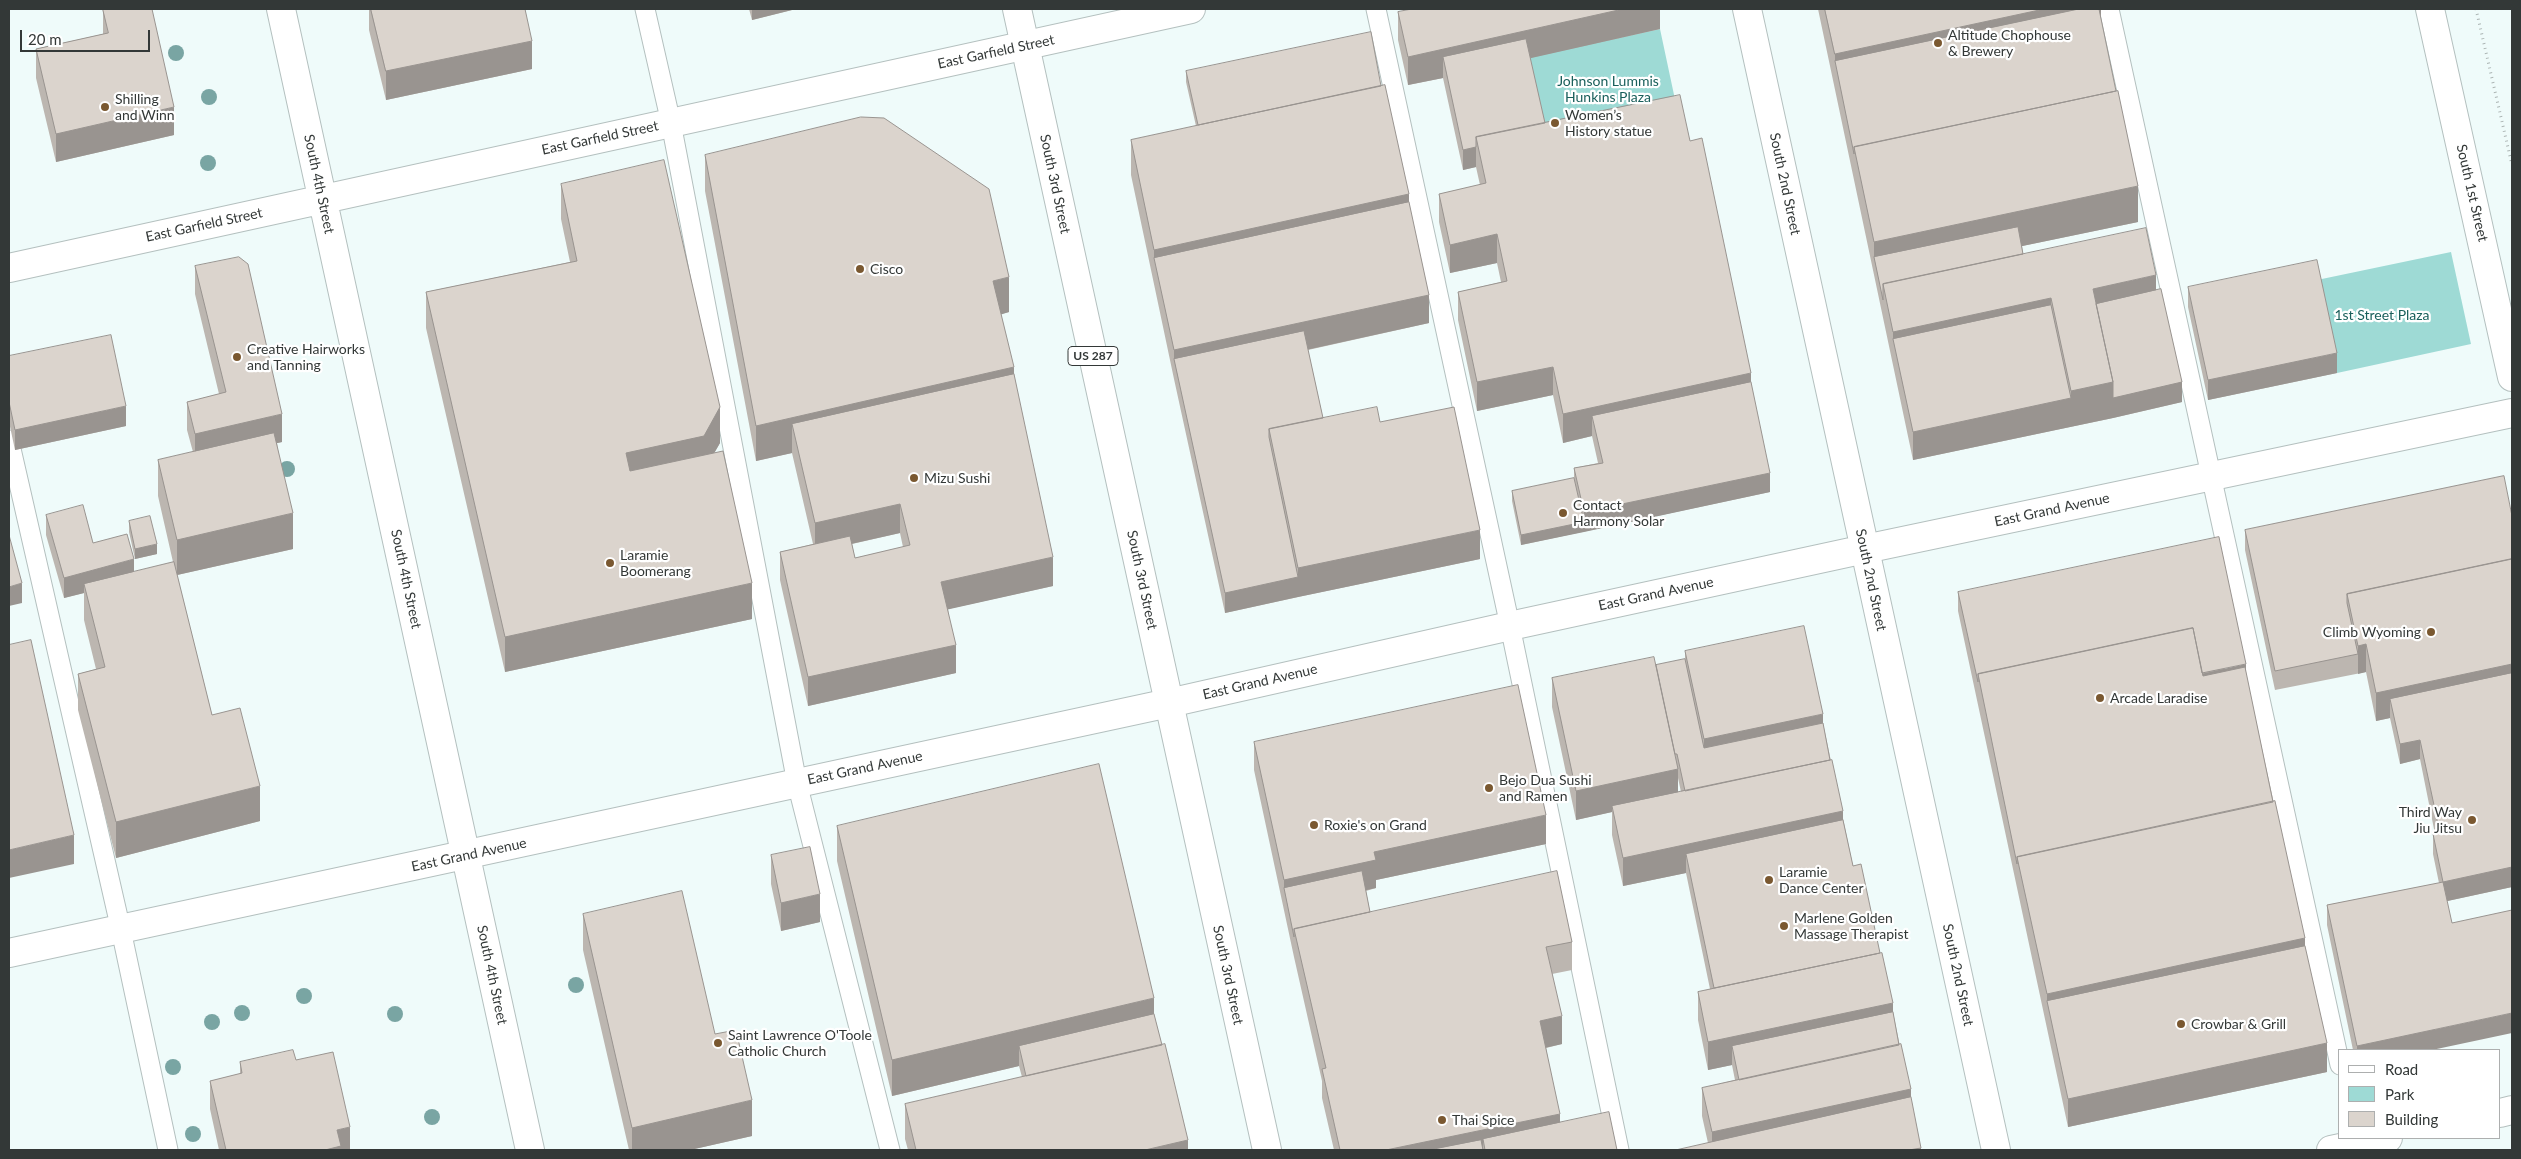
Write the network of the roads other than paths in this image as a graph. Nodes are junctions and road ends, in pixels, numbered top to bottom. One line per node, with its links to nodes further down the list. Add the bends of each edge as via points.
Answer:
1 (281, 9): 11 (street, South 4th Street)
2 (645, 9): 10 (lane)
3 (1017, 9): 9 (street, South 3rd Street / US 287)
4 (1191, 9): 9 (street, East Garfield Street)
5 (1376, 9): 18 (lane)
6 (1747, 9): 17 (street, South 2nd Street)
7 (2109, 9): 16 (lane)
8 (2430, 9): 13 (street, South 1st Street)
9 (1026, 45): 10 (street, East Garfield Street); 19 (street, South 3rd Street / US 287)
10 (671, 123): 11 (street, East Garfield Street); 20 (lane)
11 (323, 199): 12 (street, East Garfield Street); 21 (street, South 4th Street)
12 (9, 268)
13 (2512, 377)
14 (2512, 413): 16 (street, East Grand Avenue)
15 (9, 440): 22 (lane)
16 (2211, 476): 17 (street, East Grand Avenue); 24 (lane)
17 (1865, 550): 18 (street, East Grand Avenue); 32 (street, South 2nd Street)
18 (1510, 626): 19 (street, East Grand Avenue); 31 (lane)
19 (1169, 702): 20 (street, East Grand Avenue); 30 (street, South 3rd Street)
20 (797, 783): 21 (street, East Grand Avenue); 29 (lane)
21 (467, 856): 22 (street, East Grand Avenue); 28 (street, South 4th Street)
22 (120, 930): 23 (street, East Grand Avenue); 27 (lane)
23 (9, 953)
24 (2338, 1056)
25 (2383, 1139): 26 (street)
26 (2357, 1144): 33 (street)
27 (168, 1150)
28 (530, 1150)
29 (890, 1150)
30 (1267, 1150)
31 (1619, 1150)
32 (1996, 1150)
33 (2331, 1150)

